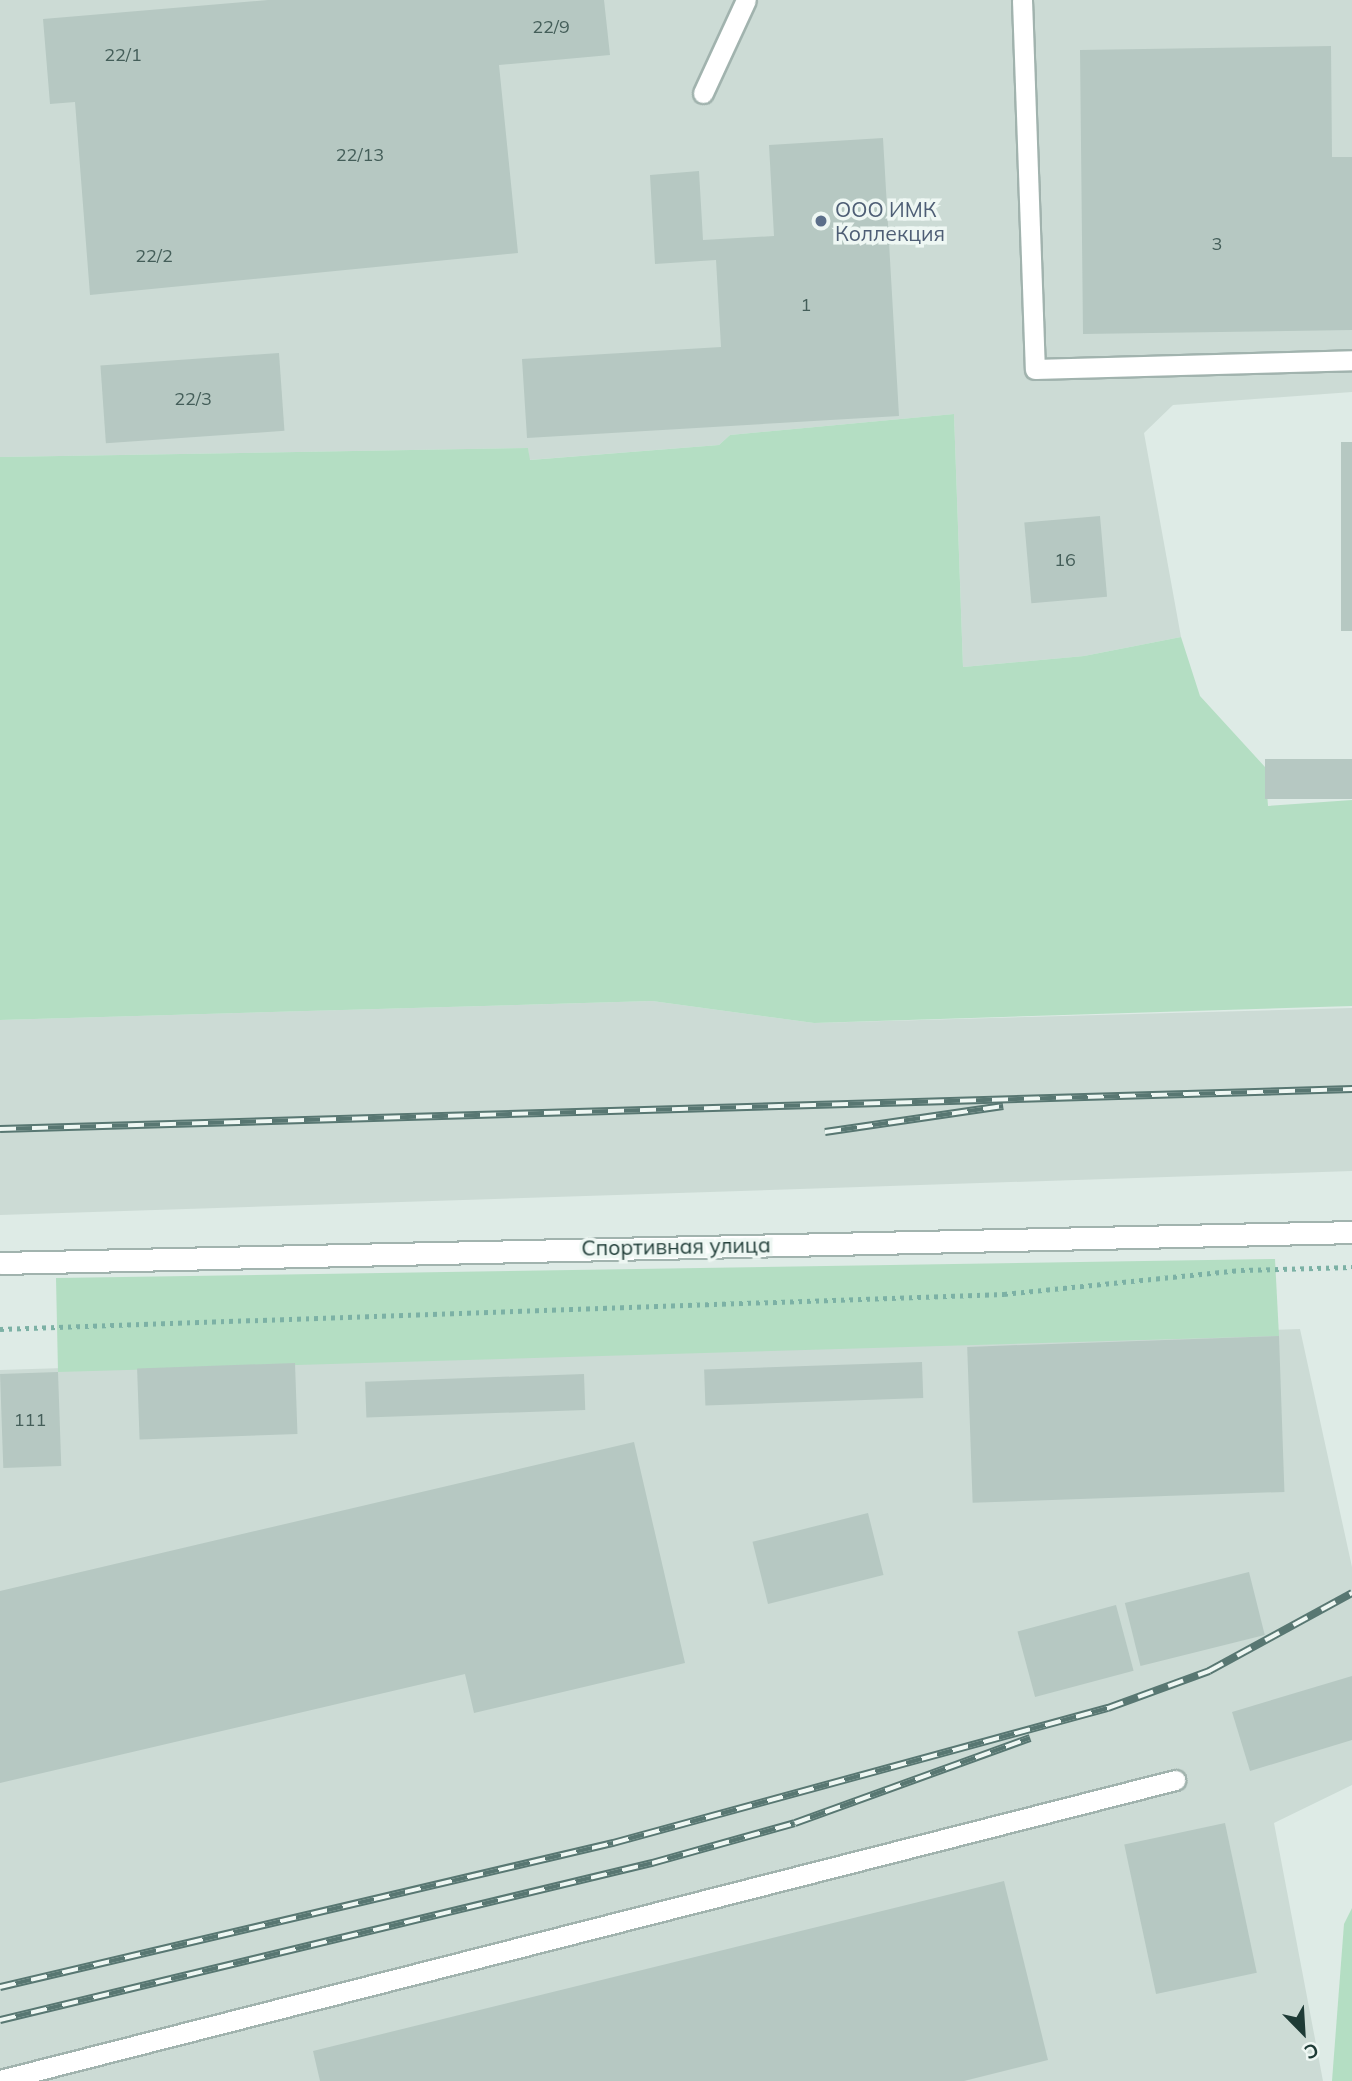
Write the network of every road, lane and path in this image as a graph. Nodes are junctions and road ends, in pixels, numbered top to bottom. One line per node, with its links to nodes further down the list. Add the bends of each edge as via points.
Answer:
1 (746, 0): 3 (lane)
2 (1022, 0): 4 (lane, via 1035,369)
3 (703, 93)
4 (1352, 360)
5 (1352, 1232): 6 (street, Спортивная улица)
6 (0, 1263)
7 (1352, 1267): 8 (path, via 1004,1294)
8 (0, 1329)
9 (1175, 1780): 10 (lane)
10 (0, 2080)

